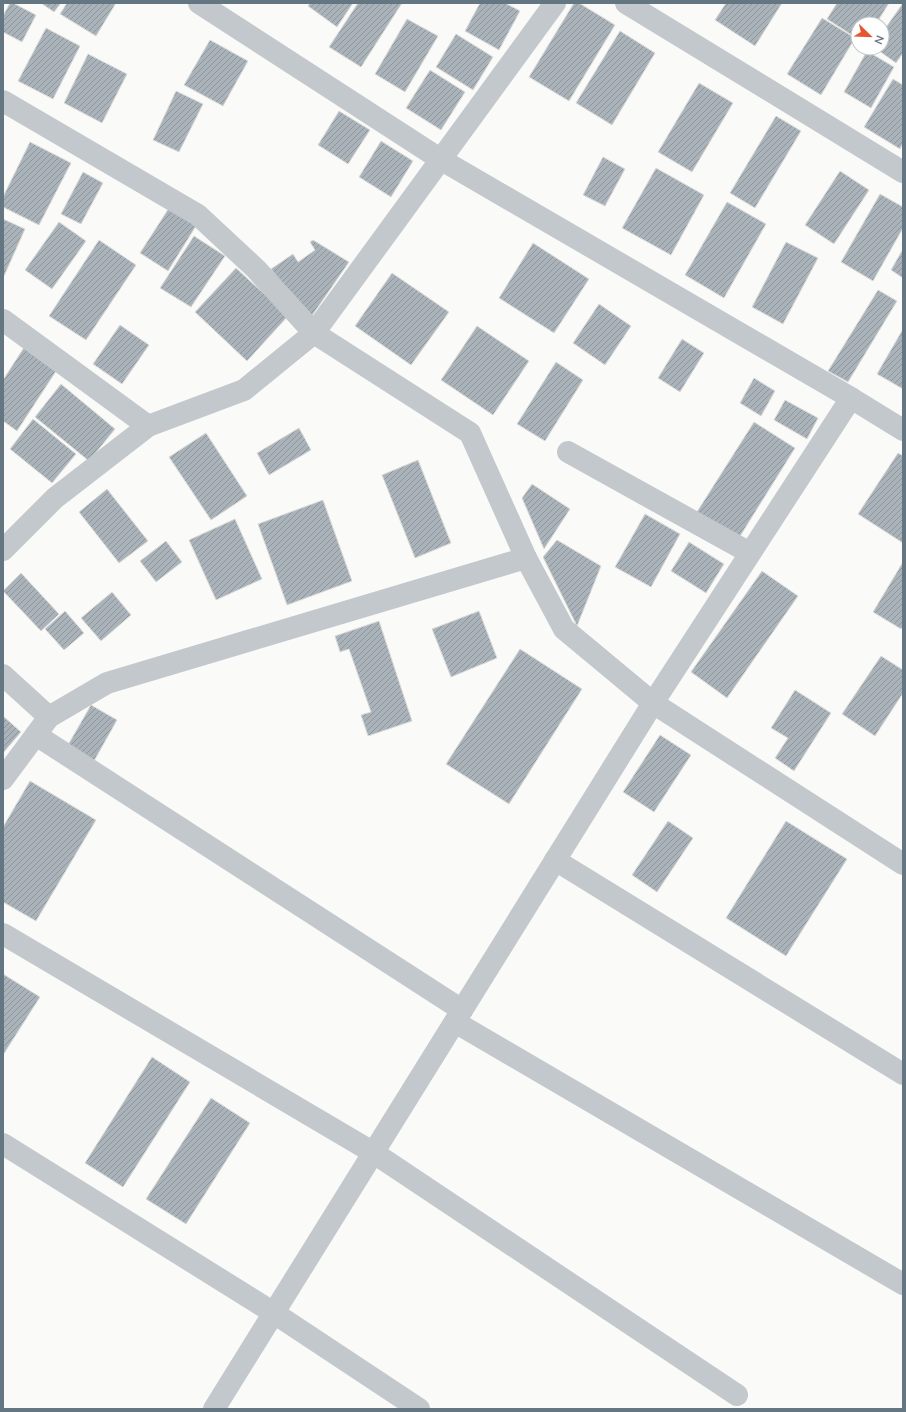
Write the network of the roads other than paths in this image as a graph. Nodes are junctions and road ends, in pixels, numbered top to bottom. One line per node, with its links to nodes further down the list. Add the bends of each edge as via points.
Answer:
1 (199, 3): 5 (street)
2 (555, 3): 5 (street)
3 (626, 3): 6 (street)
4 (3, 101): 8 (street, via 198,215 256,269)
5 (440, 159): 8 (street); 9 (street)
6 (903, 172)
7 (3, 320): 10 (street)
8 (314, 333): 10 (street, via 244,390); 15 (street, via 470,433)
9 (851, 398): 11 (street); 14 (street)
10 (148, 426): 13 (street, via 56,498)
11 (903, 430)
12 (568, 452): 14 (street)
13 (3, 550)
14 (750, 553): 17 (street)
15 (526, 558): 17 (street, via 564,629); 18 (street, via 107,683)
16 (3, 675): 18 (street)
17 (653, 702): 21 (street); 22 (street)
18 (49, 717): 19 (street)
19 (36, 735): 20 (street); 24 (street)
20 (3, 779)
21 (555, 860): 24 (street); 25 (street)
22 (903, 864)
23 (3, 934): 27 (street)
24 (459, 1016): 27 (street); 28 (street)
25 (903, 1074)
26 (3, 1144): 29 (street)
27 (374, 1153): 29 (street); 30 (street)
28 (903, 1284)
29 (274, 1313): 31 (street); 32 (street)
30 (737, 1395)
31 (214, 1409)
32 (419, 1409)

